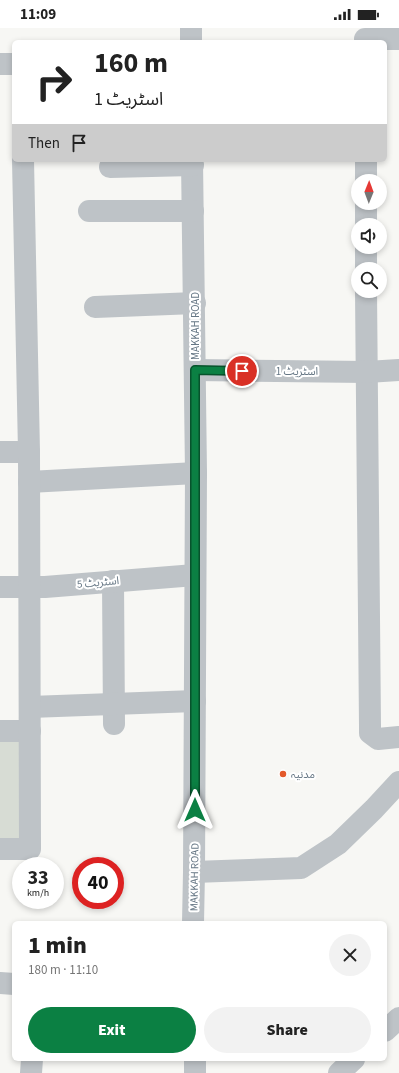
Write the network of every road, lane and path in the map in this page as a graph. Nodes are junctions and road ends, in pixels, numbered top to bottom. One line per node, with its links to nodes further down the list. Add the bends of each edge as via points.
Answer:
1 (191, 28): 4 (street)
2 (365, 36): 3 (street)
3 (399, 39)
4 (191, 40)
5 (0, 64): 6 (street)
6 (12, 64)
7 (23, 162): 21 (street)
8 (366, 162): 11 (street)
9 (193, 163): 10 (street); 13 (street, MAKKAH ROAD)
10 (110, 167)
11 (366, 174)
12 (89, 211): 13 (street)
13 (193, 211): 15 (street, MAKKAH ROAD)
14 (366, 298): 19 (street)
15 (195, 303): 16 (street); 17 (street, MAKKAH ROAD)
16 (95, 307)
17 (195, 370): 19 (street, اسٹریٹ 1); 22 (street, MAKKAH ROAD)
18 (399, 370): 19 (street, اسٹریٹ 1)
19 (367, 372): 33 (street, via 370,733 378,739)
20 (0, 452): 21 (street)
21 (29, 452): 23 (street)
22 (196, 473): 23 (street); 24 (street, MAKKAH ROAD)
23 (29, 482): 27 (street)
24 (195, 575): 25 (street, اسٹریٹ 5); 28 (street, MAKKAH ROAD)
25 (113, 581): 27 (street, اسٹریٹ 5); 30 (street)
26 (0, 587): 27 (street, اسٹریٹ 5)
27 (29, 587): 29 (street)
28 (195, 702): 30 (street); 36 (street, MAKKAH ROAD)
29 (30, 707): 30 (street); 32 (street)
30 (114, 714)
31 (0, 731): 32 (street)
32 (30, 731): 35 (street, via 30,850)
33 (399, 737)
34 (399, 782): 36 (street, via 338,844 301,868)
35 (0, 849)
36 (194, 872): 37 (street, MAKKAH ROAD)
37 (193, 921)
38 (0, 983): 39 (street)
39 (12, 984)
40 (399, 1018): 41 (street)
41 (387, 1029)
42 (32, 1061): 45 (street)
43 (195, 1061): 46 (street)
44 (352, 1061): 47 (street)
45 (31, 1073)
46 (195, 1073)
47 (339, 1073)

